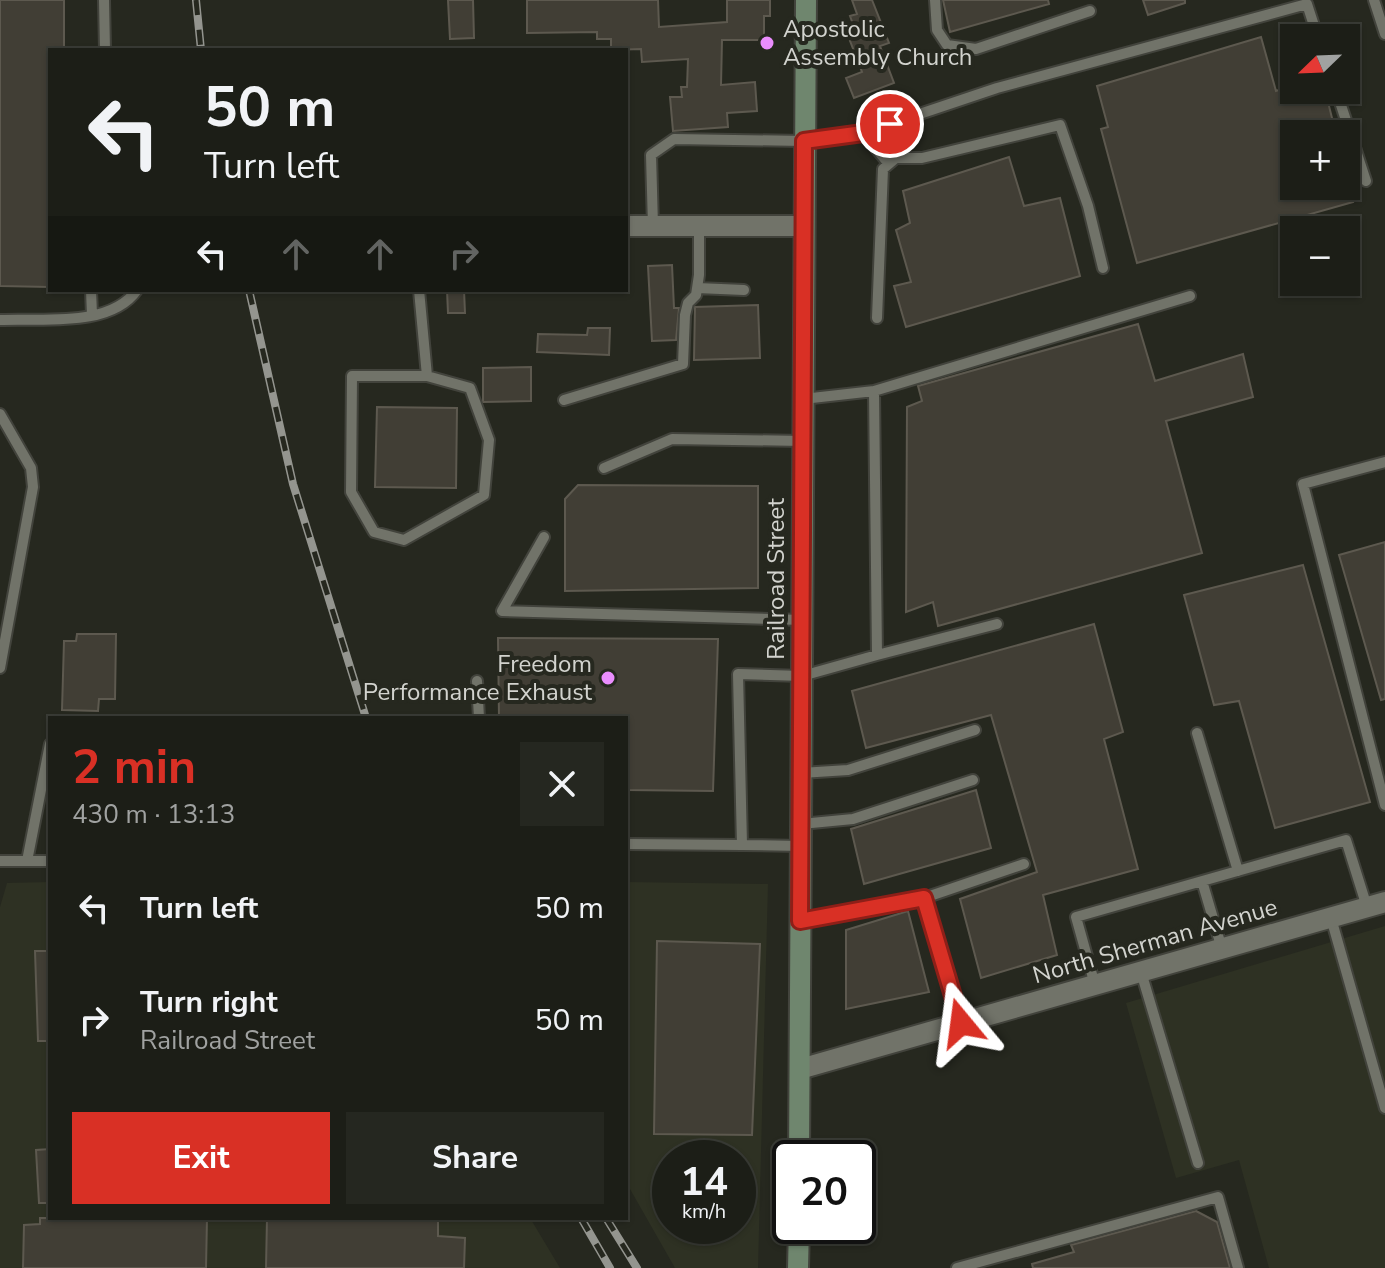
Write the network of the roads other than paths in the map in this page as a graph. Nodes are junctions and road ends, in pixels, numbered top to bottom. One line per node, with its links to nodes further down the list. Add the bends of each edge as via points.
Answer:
1 (104, 0): 8 (lane)
2 (806, 0): 11 (main road, Railroad Street)
3 (935, 0): 5 (lane, via 937,30 947,45 976,49)
4 (1374, 0): 7 (lane)
5 (1090, 11)
6 (1313, 24): 10 (lane, via 1307,4 997,88)
7 (1385, 34)
8 (105, 48)
9 (1341, 104): 13 (lane)
10 (863, 133): 11 (lane); 12 (lane)
11 (804, 141): 15 (lane, via 687,139 662,144 651,155); 17 (main road, Railroad Street)
12 (889, 164): 18 (lane, via 896,158 922,158 1060,125); 26 (lane, via 883,169)
13 (1366, 181)
14 (628, 226): 15 (street)
15 (653, 226): 16 (street)
16 (699, 226): 17 (street); 19 (lane)
17 (803, 226): 30 (main road, Railroad Street)
18 (1103, 268)
19 (697, 288): 20 (lane); 31 (lane, via 685,315 683,364)
20 (744, 290)
21 (91, 292): 25 (lane)
22 (135, 292): 25 (lane, via 120,309)
23 (419, 292): 28 (lane)
24 (1190, 296): 29 (lane)
25 (92, 315): 27 (lane)
26 (877, 318)
27 (0, 320)
28 (427, 376): 28 (lane, via 470,388 489,440 484,495 404,540 374,532 351,492 352,376)
29 (874, 391): 30 (lane); 39 (lane)
30 (803, 399): 33 (main road, Railroad Street)
31 (564, 400)
32 (0, 414): 40 (lane, via 31,468 33,487)
33 (803, 441): 35 (lane, via 672,439); 37 (main road, Railroad Street)
34 (1385, 462): 49 (lane, via 1303,484)
35 (604, 468)
36 (544, 537): 37 (lane, via 502,611)
37 (802, 620): 41 (main road, Railroad Street)
38 (997, 624): 39 (lane)
39 (877, 655): 41 (lane)
40 (0, 668)
41 (802, 676): 47 (main road, Railroad Street); 52 (lane, via 738,674)
42 (477, 681): 43 (lane)
43 (479, 716)
44 (975, 730): 47 (lane, via 848,770)
45 (1197, 733): 58 (lane)
46 (48, 754): 55 (lane)
47 (801, 773): 50 (main road, Railroad Street)
48 (973, 780): 50 (lane, via 853,819)
49 (1385, 805)
50 (801, 824): 53 (main road, Railroad Street)
51 (628, 844): 52 (lane)
52 (742, 845): 53 (lane)
53 (801, 846): 63 (main road, Railroad Street)
54 (0, 861): 55 (lane)
55 (27, 861): 56 (lane)
56 (48, 861)
57 (1024, 864): 60 (lane)
58 (1238, 871): 59 (lane); 61 (lane, via 1346,840)
59 (1202, 881): 64 (lane); 66 (lane, via 1076,917)
60 (924, 898): 63 (lane); 67 (lane)
61 (1376, 904): 62 (street, North Sherman Avenue)
62 (1331, 918): 64 (street, North Sherman Avenue); 69 (lane)
63 (800, 921): 68 (main road, Railroad Street)
64 (1222, 949): 65 (street, North Sherman Avenue)
65 (1141, 972): 66 (street, North Sherman Avenue); 71 (lane)
66 (1095, 985): 67 (street, North Sherman Avenue)
67 (961, 1023): 68 (street, North Sherman Avenue)
68 (800, 1069): 70 (main road, Railroad Street)
69 (1385, 1108)
70 (799, 1140)
71 (1198, 1163)
72 (799, 1244): 73 (main road)
73 (798, 1268)
74 (957, 1268): 75 (lane, via 1218,1197)
75 (1238, 1268)

